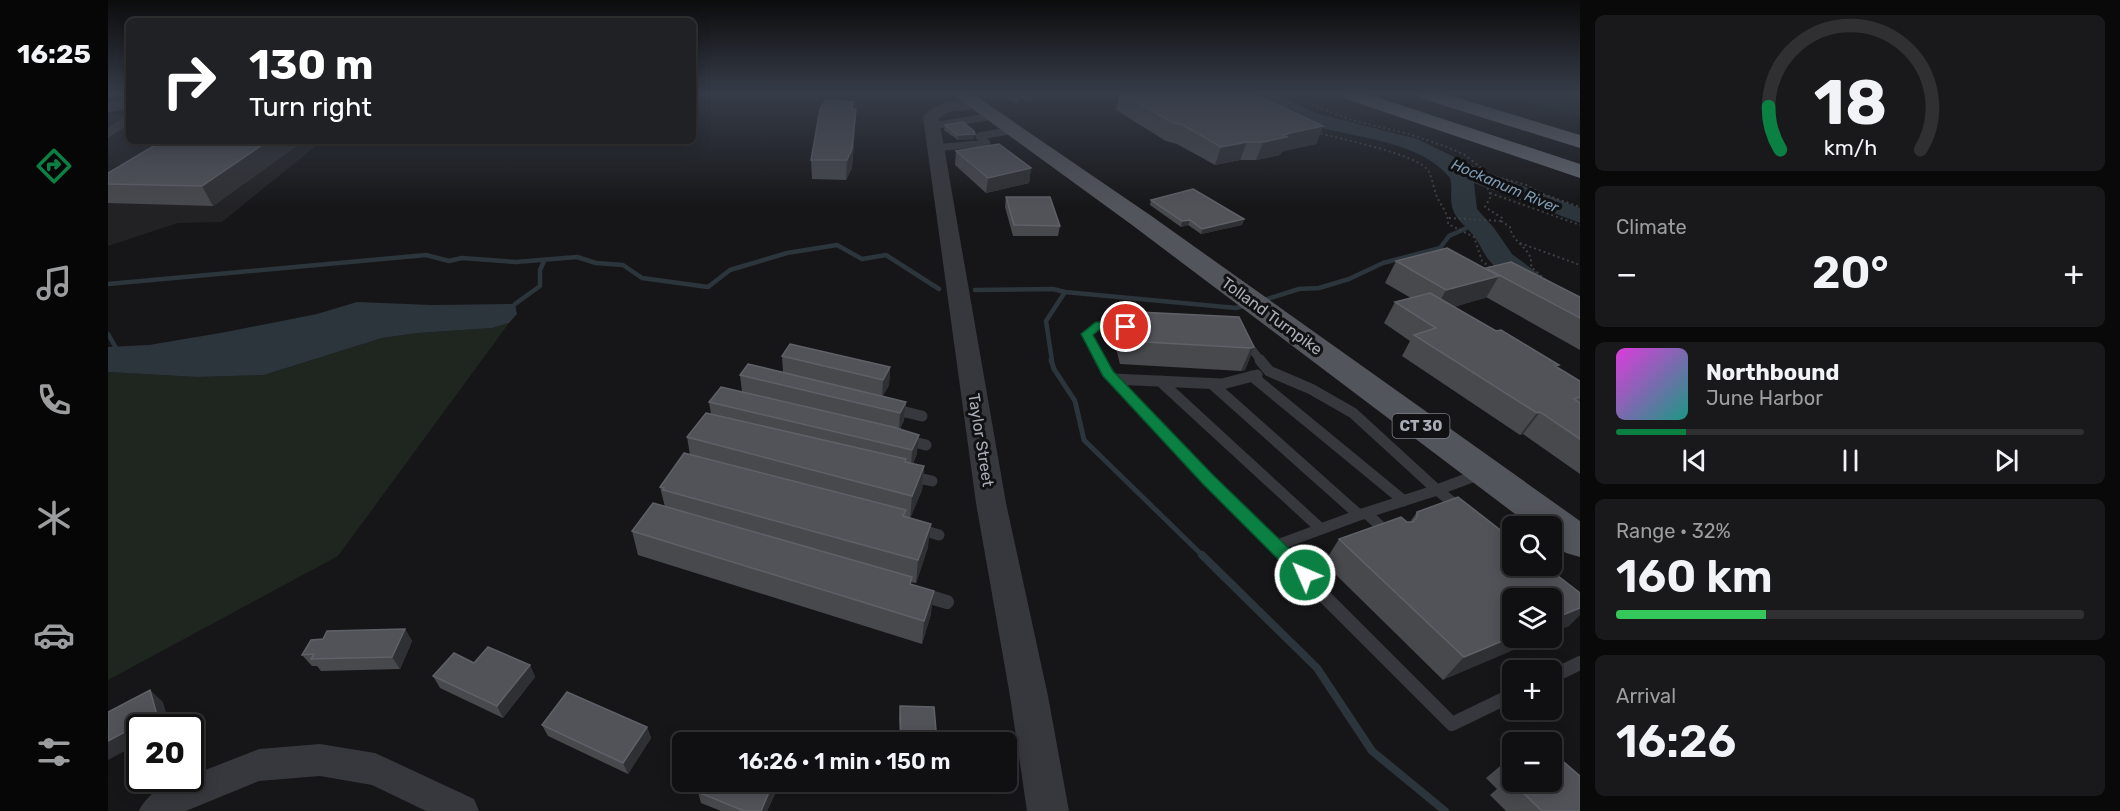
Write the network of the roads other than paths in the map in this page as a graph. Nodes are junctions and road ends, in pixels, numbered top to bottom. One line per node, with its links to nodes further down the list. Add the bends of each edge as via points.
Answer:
1 (971, 132): 40 (street, Taylor Street, via 992,503)
2 (979, 132): 20 (main road, Tolland Turnpike / CT 30, via 1257,305)
3 (1463, 132): 8 (highway)
4 (1487, 132): 7 (highway)
5 (1547, 132): 6 (highway)
6 (1580, 142)
7 (1580, 162)
8 (1580, 171)
9 (1137, 327): 13 (lane, via 1096,326 1087,334)
10 (1235, 333): 11 (lane, via 1247,341)
11 (1269, 371): 12 (lane); 23 (lane, via 1353,413)
12 (1252, 376): 15 (lane); 24 (lane)
13 (1113, 379): 14 (lane); 32 (lane)
14 (1160, 381): 15 (lane); 28 (lane)
15 (1212, 384): 25 (lane)
16 (878, 405): 17 (lane)
17 (922, 416)
18 (892, 437): 19 (lane)
19 (926, 445)
20 (1484, 472): 23 (lane); 31 (main road, Tolland Turnpike / CT 30)
21 (897, 473): 22 (lane)
22 (932, 481)
23 (1437, 490): 24 (lane); 26 (lane)
24 (1404, 501): 25 (lane)
25 (1363, 514): 28 (lane); 30 (lane)
26 (1471, 517)
27 (904, 526): 29 (lane)
28 (1321, 529): 32 (lane)
29 (939, 535)
30 (1393, 538)
31 (1580, 542)
32 (1275, 546): 37 (lane, via 1452,724)
33 (913, 592): 34 (lane)
34 (947, 602)
35 (1580, 663): 36 (lane)
36 (1562, 672)
37 (1502, 700)
38 (156, 811): 39 (street, via 177,798 259,765 320,760 375,769)
39 (462, 811)
40 (1048, 811)

